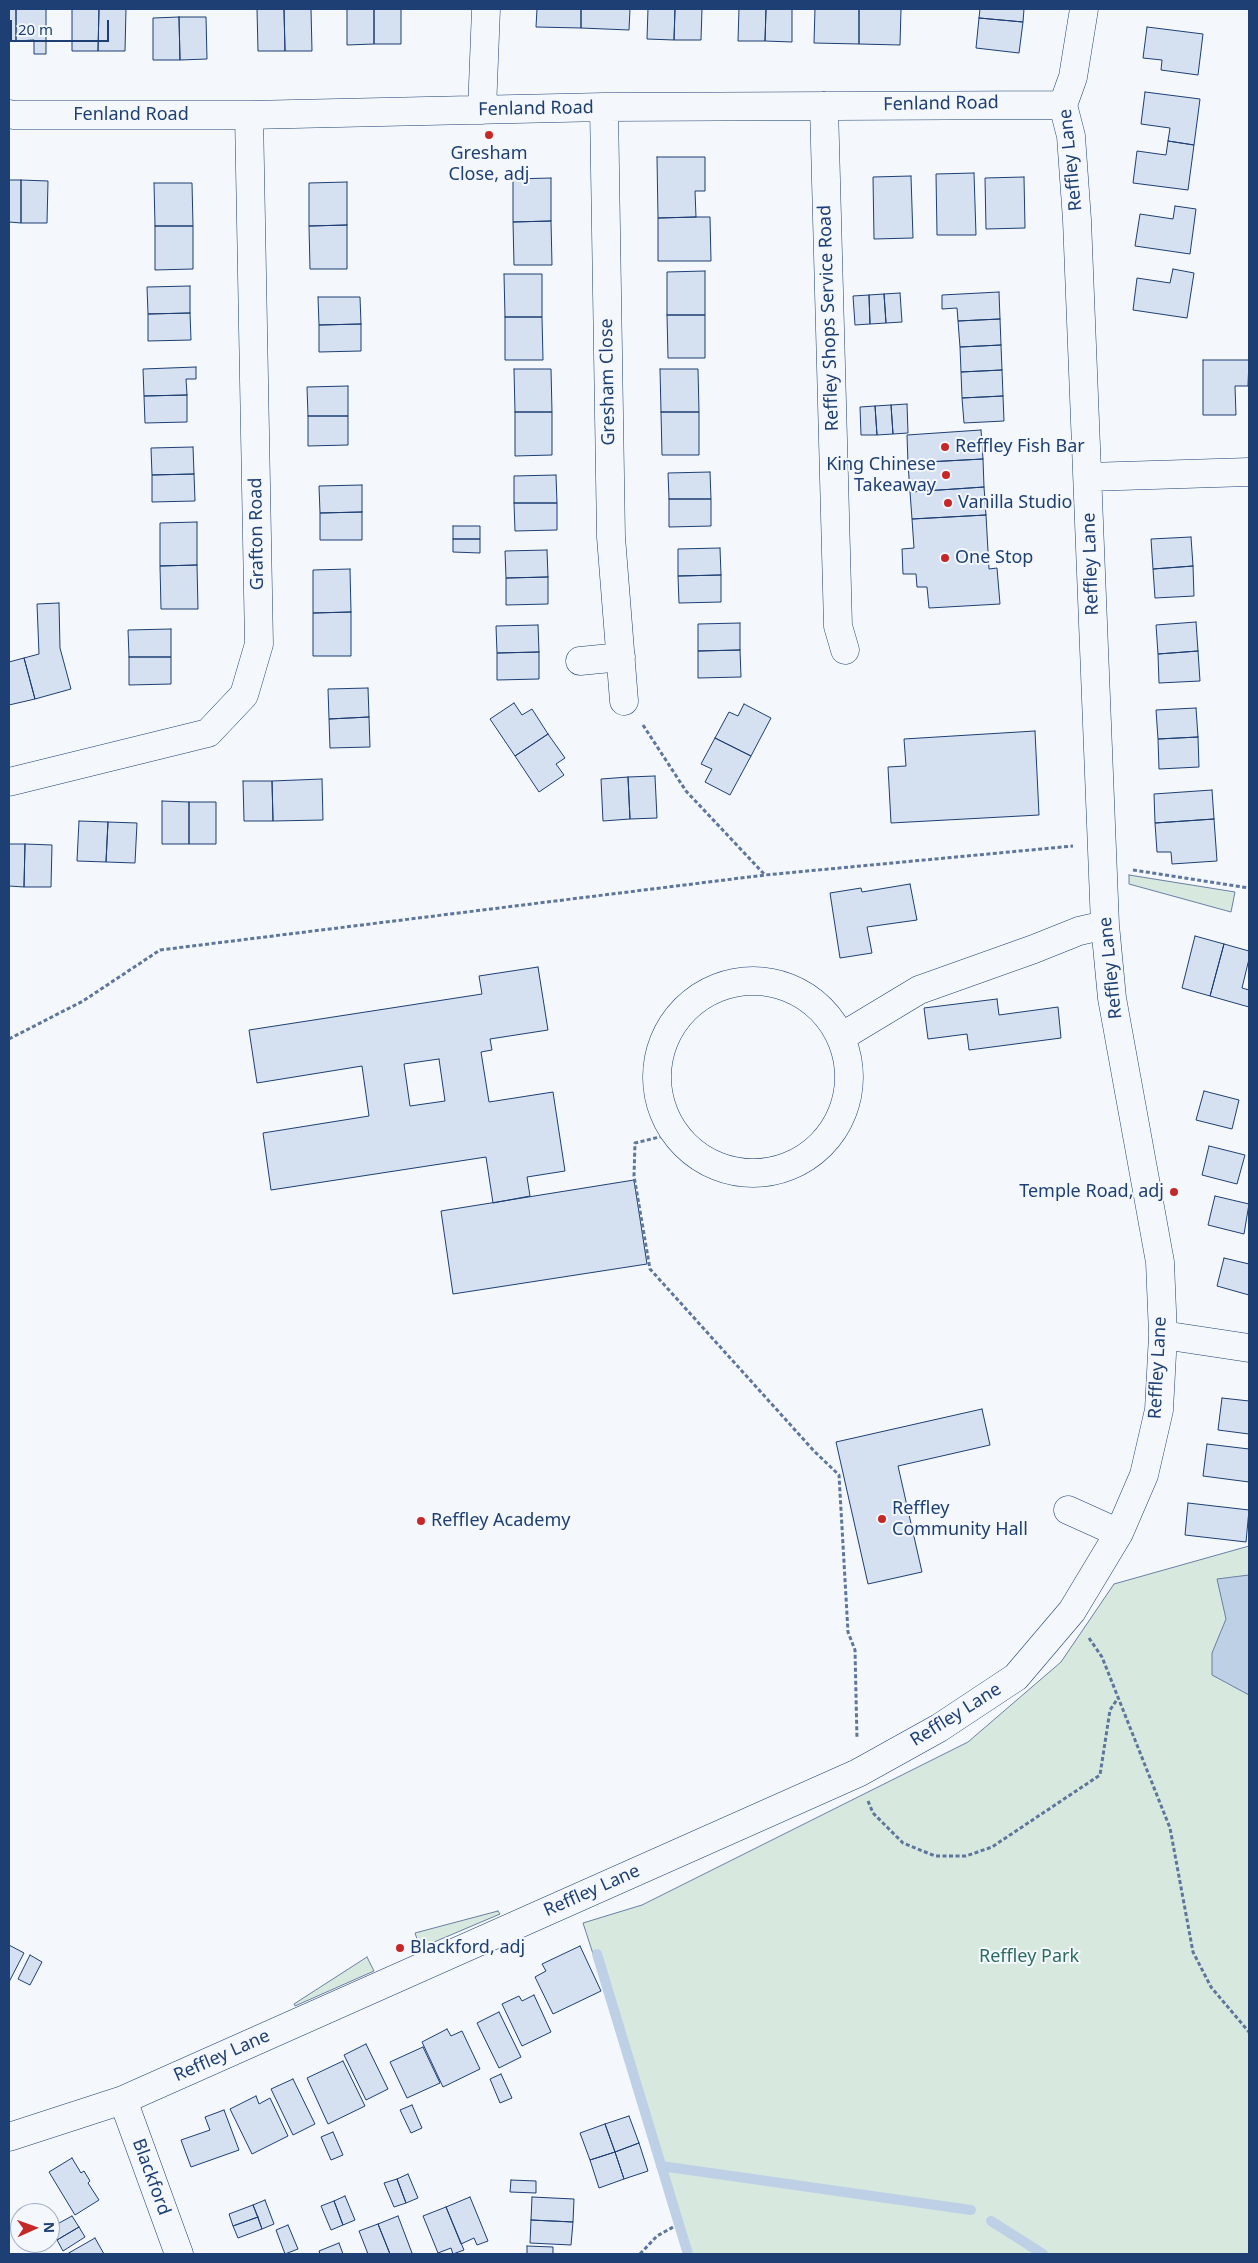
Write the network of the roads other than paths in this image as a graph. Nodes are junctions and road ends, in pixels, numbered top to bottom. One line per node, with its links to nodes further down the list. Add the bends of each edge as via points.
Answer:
1 (486, 9): 6 (street)
2 (1084, 9): 3 (street, Reffley Lane, via 1073,77)
3 (1063, 105): 4 (street, Fenland Road); 10 (street, Reffley Lane, via 1070,136 1077,220)
4 (824, 106): 5 (street, Fenland Road); 11 (street, Reffley Shops Service Road, via 838,626)
5 (604, 107): 6 (street, Fenland Road); 12 (street, Gresham Close, via 611,537)
6 (482, 110): 8 (street, Fenland Road)
7 (9, 114): 8 (street, Fenland Road)
8 (249, 115): 15 (street, Grafton Road, via 259,644 244,695 208,733)
9 (1249, 472): 10 (street)
10 (1088, 477): 16 (street, Reffley Lane)
11 (845, 650)
12 (621, 657): 13 (street); 14 (street, Gresham Close)
13 (580, 661)
14 (624, 701)
15 (9, 782)
16 (1105, 925): 17 (street, via 1079,931 918,990); 18 (street, Reffley Lane, via 1112,998 1160,1262)
17 (841, 1037): 17 (street, via 849,1076 841,1116 818,1148 783,1169 763,1173 723,1168 689,1148 666,1117 657,1080 664,1043 683,1011 714,989 751,980 787,986 818,1006)
18 (1163, 1335): 19 (street); 21 (street, Reffley Lane, via 1159,1410 1144,1476)
19 (1249, 1348)
20 (1068, 1510): 21 (street)
21 (1119, 1533): 22 (street, Reffley Lane, via 1072,1611 1016,1677 939,1728 858,1773)
22 (123, 2100): 23 (street, Reffley Lane); 24 (street, Blackford)
23 (9, 2137)
24 (180, 2254)

